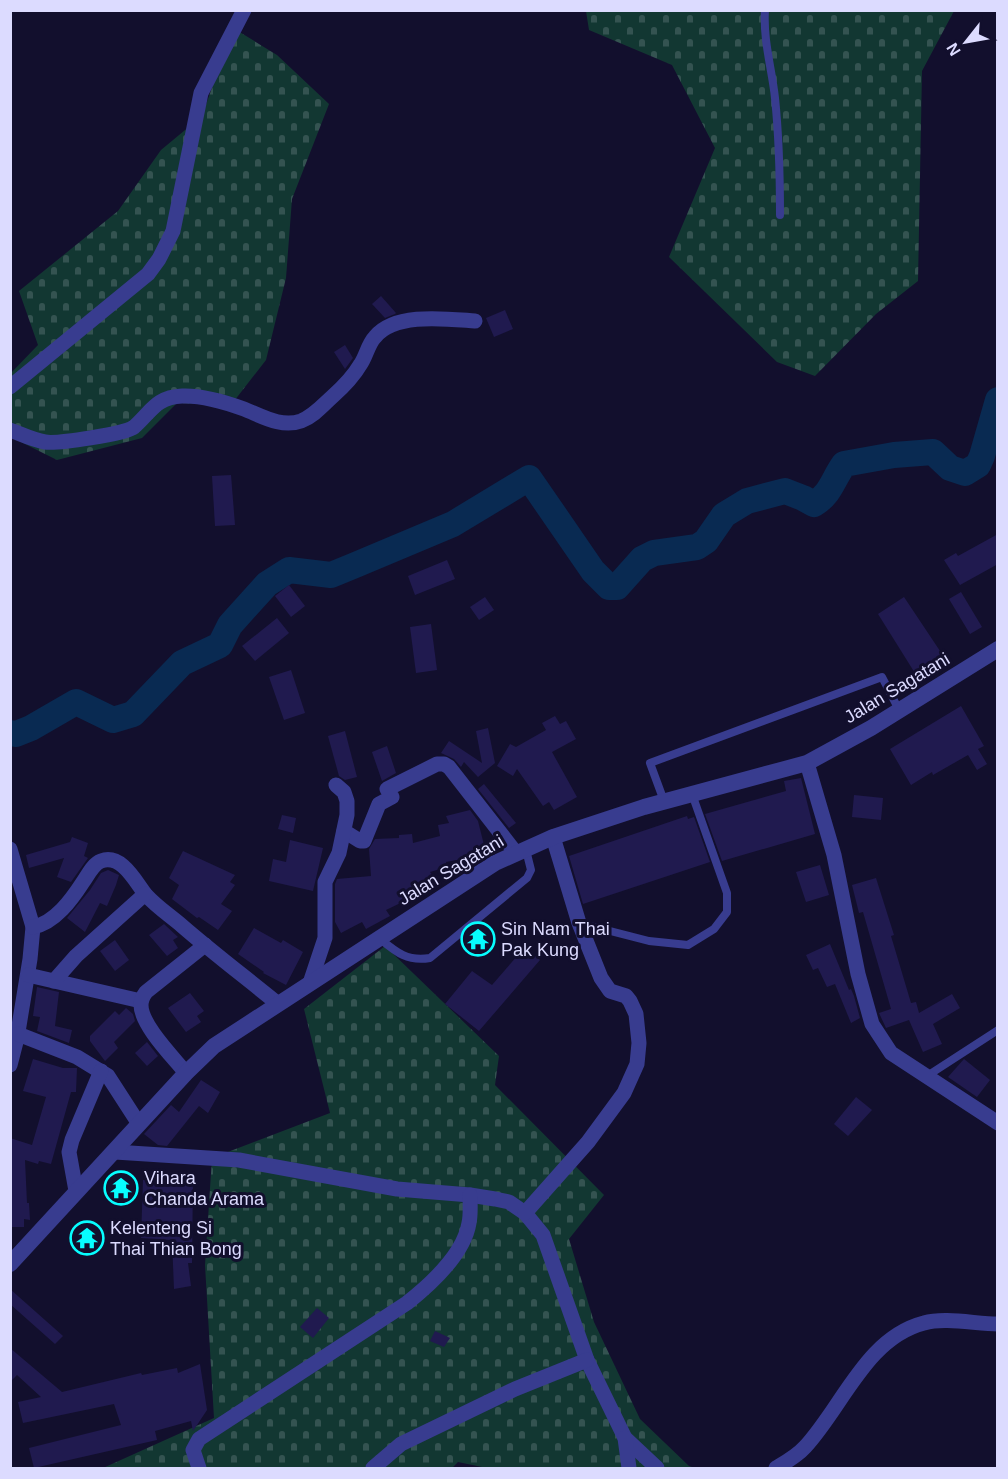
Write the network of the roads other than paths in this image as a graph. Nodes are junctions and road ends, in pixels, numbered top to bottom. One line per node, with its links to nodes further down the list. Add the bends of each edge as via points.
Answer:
1 (244, 10): 5 (street, via 201,93 173,231 159,259 148,274)
2 (765, 10): 3 (lane, via 764,32 780,159)
3 (780, 215)
4 (475, 321): 6 (street, via 422,319 381,332 347,383 315,413 295,423 265,419 207,398 182,396 158,403 134,427 118,434 46,442)
5 (10, 387)
6 (10, 429)
7 (998, 649): 8 (street, Jalan Sagatani)
8 (899, 710): 9 (street, Jalan Sagatani); 12 (lane, via 882,677 650,763)
9 (807, 763): 11 (street, Jalan Sagatani); 32 (street, via 834,855 872,1024 891,1053)
10 (336, 785): 13 (street, via 347,801)
11 (692, 794): 12 (street, Jalan Sagatani); 18 (lane, via 727,893 727,912 714,929 688,945 649,941)
12 (664, 801): 14 (street, Jalan Sagatani)
13 (344, 831): 16 (street, via 364,841 380,804 392,797 387,789 444,764); 24 (street, via 325,882 325,938)
14 (554, 837): 16 (street, Jalan Sagatani); 18 (street)
15 (10, 849): 19 (street)
16 (521, 850): 20 (street, Jalan Sagatani); 20 (lane, via 531,870 527,878 430,958 404,956)
17 (146, 894): 19 (street, via 120,864 100,861 61,910); 21 (street); 23 (street, via 76,956)
18 (579, 922): 38 (street, via 603,983 610,991 626,996 633,1006 639,1043 637,1064 624,1093 588,1142)
19 (33, 927): 22 (street)
20 (379, 938): 24 (street, Jalan Sagatani)
21 (205, 945): 25 (street, via 146,992); 26 (street)
22 (28, 975): 23 (street); 28 (street)
23 (54, 981): 25 (street)
24 (310, 983): 26 (street, Jalan Sagatani)
25 (141, 1001): 31 (street, via 141,1009 156,1036)
26 (277, 1003): 31 (street, Jalan Sagatani, via 214,1046)
27 (998, 1030): 32 (lane)
28 (18, 1034): 29 (street); 30 (street)
29 (10, 1065)
30 (101, 1071): 34 (street, via 115,1084); 36 (street, via 69,1152)
31 (186, 1073): 34 (street, Jalan Sagatani)
32 (927, 1076): 33 (street)
33 (998, 1123)
34 (140, 1124): 35 (street, Jalan Sagatani)
35 (114, 1152): 36 (street, Jalan Sagatani); 37 (street, via 239,1160 397,1189)
36 (76, 1191): 39 (street, Jalan Sagatani)
37 (470, 1195): 38 (street, via 509,1202); 43 (street, via 464,1237 435,1280 407,1303 199,1439 193,1450)
38 (525, 1213): 41 (street, via 543,1235)
39 (11, 1262)
40 (998, 1324): 47 (street, via 931,1321 898,1335 860,1372 805,1448)
41 (587, 1360): 42 (street); 44 (street, via 515,1389 401,1444)
42 (625, 1438): 45 (street); 46 (street)
43 (199, 1468)
44 (373, 1468)
45 (628, 1468)
46 (657, 1468)
47 (776, 1468)

